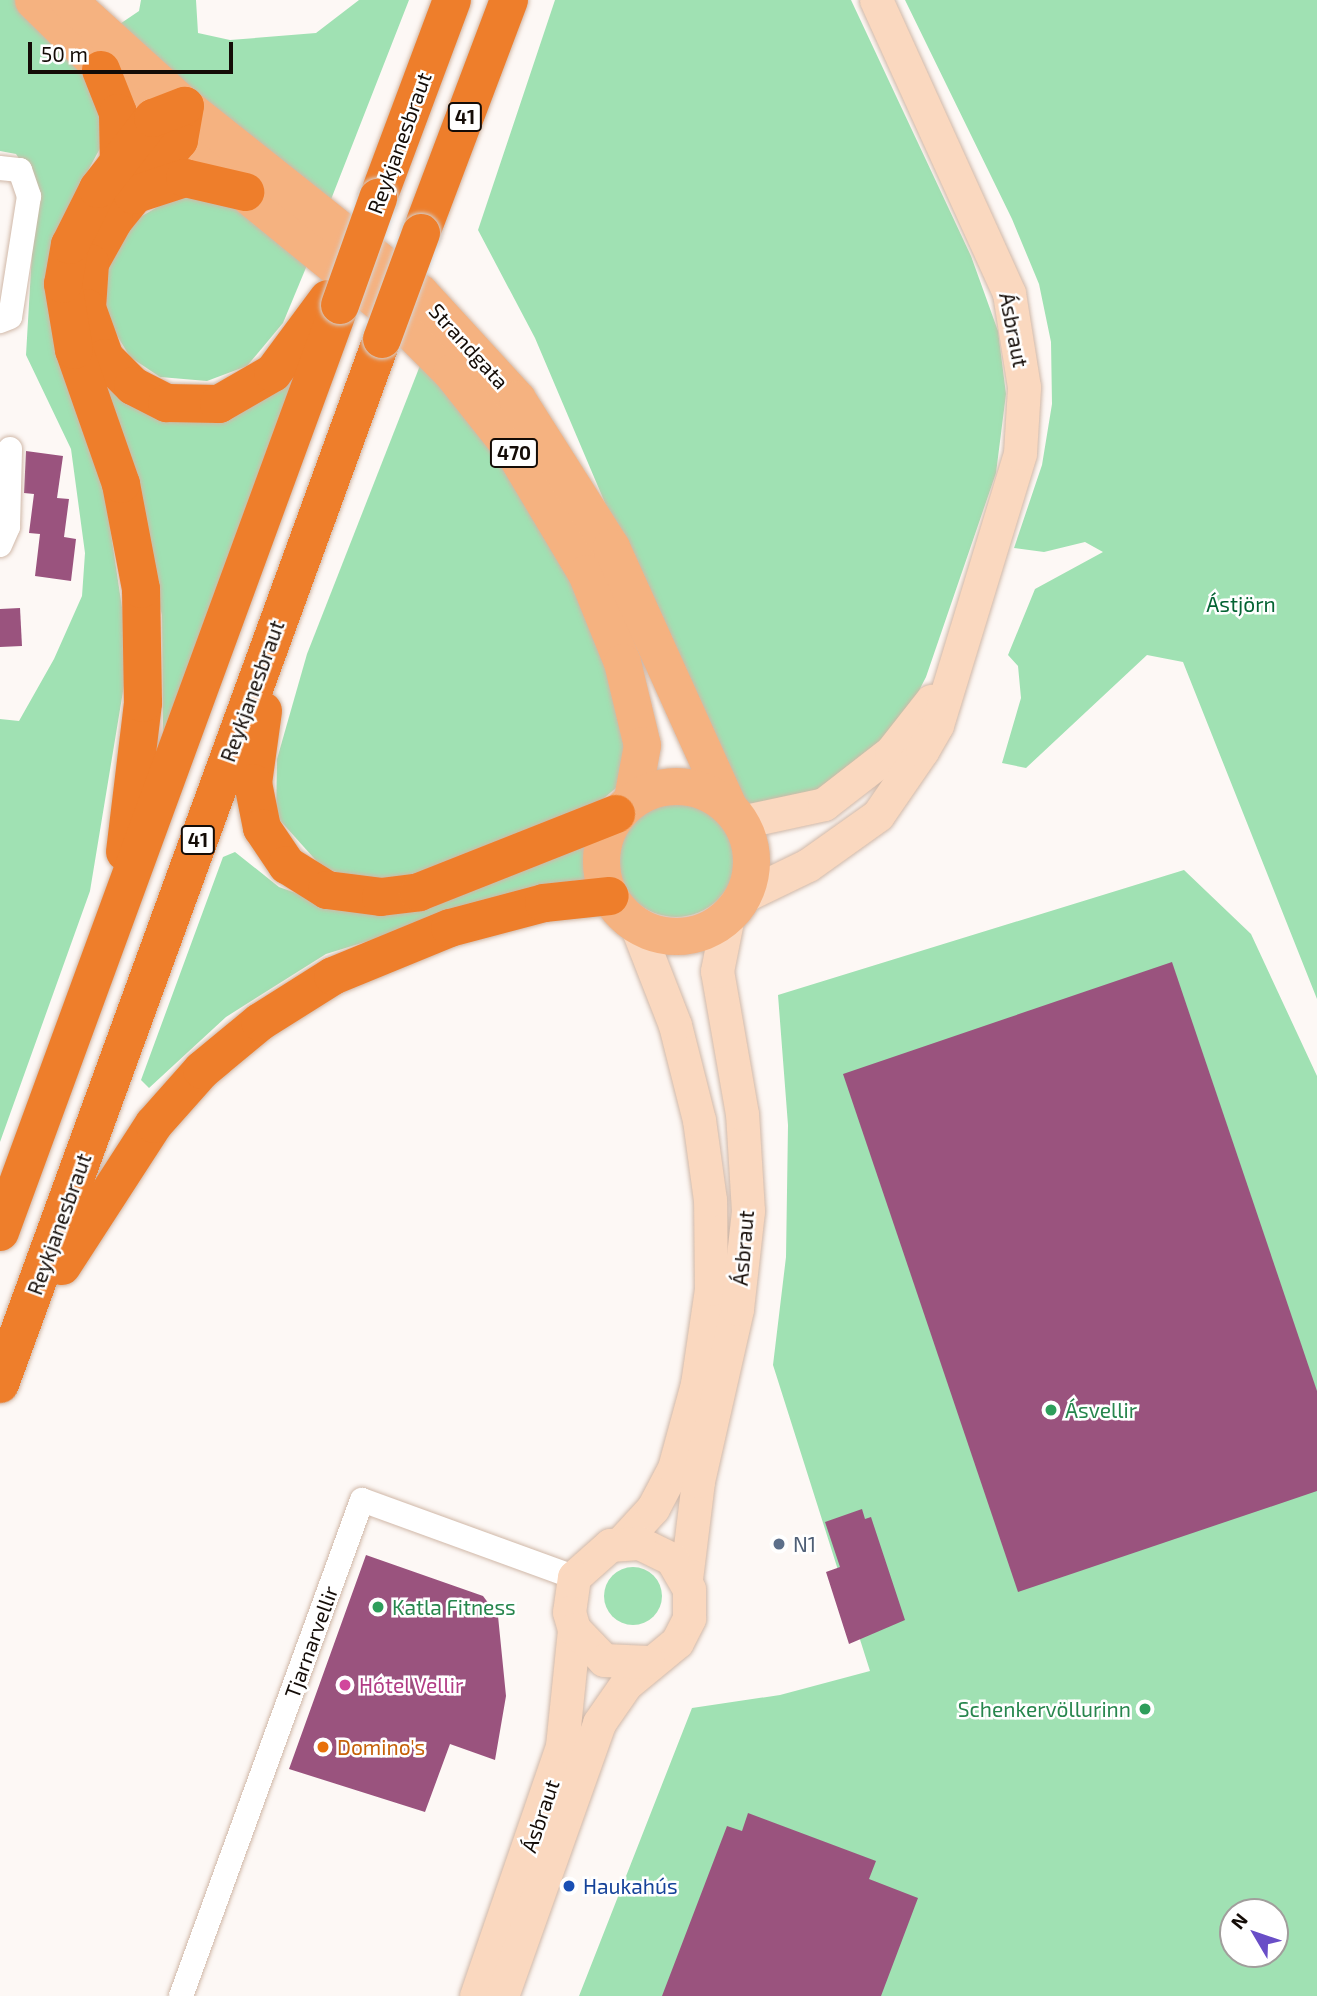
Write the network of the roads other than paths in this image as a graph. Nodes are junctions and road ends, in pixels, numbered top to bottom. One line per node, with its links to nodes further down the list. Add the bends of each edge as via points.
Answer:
1 (33, 0): 6 (main road, Strandgata / 470)
2 (68, 0): 7 (main road, Strandgata / 470)
3 (452, 0): 11 (highway, Reykjanesbraut / 41, bridge, via 357,255)
4 (509, 0): 15 (highway, Reykjanesbraut / 41, bridge)
5 (876, 0): 16 (street, Ásbraut, via 986,235 1020,338 1020,453)
6 (101, 70): 7 (main road, Strandgata / 470); 9 (highway, via 118,113)
7 (173, 122): 9 (highway); 10 (main road, Strandgata / 470); 18 (main road, Strandgata / 470, via 420,293 517,399 611,547)
8 (0, 167): 12 (street, via 20,170 29,196 10,317)
9 (126, 179): 10 (highway, via 185,178); 11 (highway, via 96,248 87,309 105,358 149,396 199,406 237,397 273,373); 22 (highway, via 76,229 63,284 74,351 121,484 141,589 143,703)
10 (245, 192): 17 (main road, Strandgata / 470, via 328,257 451,372 547,504 590,583 632,692 642,745)
11 (335, 301): 22 (highway, Reykjanesbraut / 41)
12 (0, 321)
13 (10, 449): 14 (street, via 8,527)
14 (0, 545)
15 (283, 605): 17 (highway, via 253,783 262,828 287,865 305,879 352,895 419,892); 24 (highway, Reykjanesbraut / 41)
16 (952, 670): 18 (street, Ásbraut, via 891,752 824,804); 20 (street, Ásbraut, via 937,725 878,815 807,865)
17 (624, 807): 18 (main road, via 651,789 692,786); 19 (main road, 470, via 601,857)
18 (735, 814): 20 (main road, 470, via 752,860)
19 (610, 896): 21 (main road, 470); 24 (highway, via 544,902 440,932 332,976 260,1022 202,1070 154,1124)
20 (735, 907): 21 (main road, via 683,935); 28 (street, Ásbraut, via 717,971 742,1114 748,1211 737,1309 698,1480)
21 (636, 925): 26 (street, Ásbraut, via 675,1024 699,1120 710,1200 711,1289 697,1384 674,1468 653,1508)
22 (114, 930): 23 (highway, Reykjanesbraut / 41)
23 (0, 1232)
24 (16, 1343): 25 (highway, Reykjanesbraut / 41)
25 (0, 1384)
26 (621, 1543): 27 (street, via 600,1550); 28 (street, via 655,1548)
27 (574, 1577): 29 (street, via 569,1603); 31 (street, Tjarnarvellir, via 362,1500)
28 (686, 1579): 30 (street, via 691,1605 685,1631)
29 (574, 1629): 30 (street, via 604,1660); 32 (street, Ásbraut, via 562,1746)
30 (648, 1662): 33 (street, Ásbraut, via 599,1723)
31 (181, 1996)
32 (475, 1996)
33 (502, 1996)

